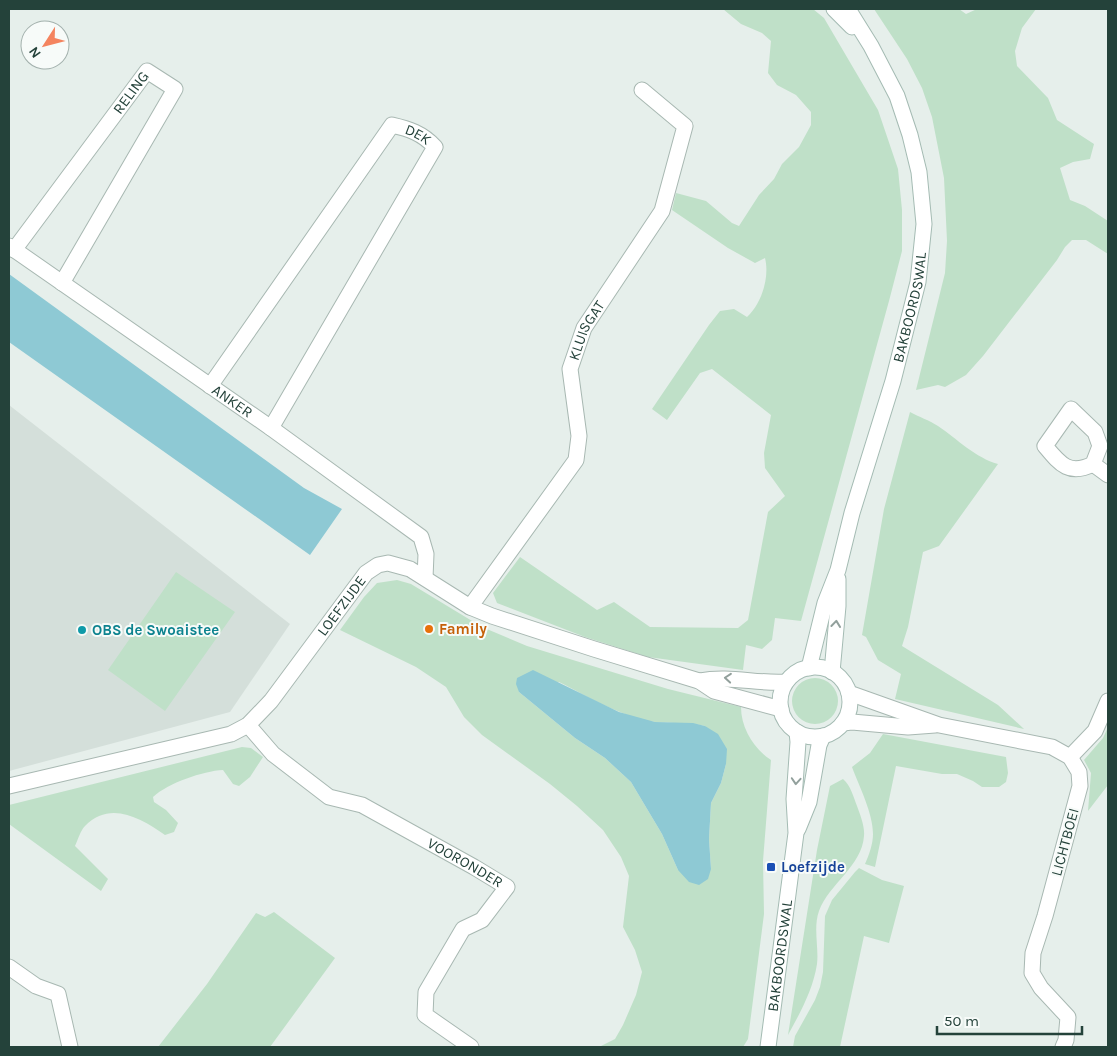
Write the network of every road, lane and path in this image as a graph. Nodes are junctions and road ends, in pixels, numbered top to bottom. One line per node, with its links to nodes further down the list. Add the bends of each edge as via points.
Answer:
1 (834, 9): 3 (street, BAKBOORDSWAL)
2 (848, 9): 3 (street, BAKBOORDSWAL)
3 (871, 46): 11 (street, BAKBOORDSWAL, via 897,96 910,135 919,172 924,224 918,282)
4 (642, 90): 13 (street, KLUISGAT, via 685,126 662,211 584,328 570,369 579,436 576,460)
5 (11, 248): 6 (street, ANKER); 6 (street, RELING, via 147,71 175,89)
6 (62, 283): 7 (street, ANKER)
7 (210, 386): 8 (street, ANKER); 8 (street, DEK, via 392,125 414,130 428,139 435,147)
8 (271, 428): 12 (street, ANKER, via 421,537 426,554)
9 (1093, 464): 10 (street)
10 (1108, 475)
11 (838, 570): 14 (street, BAKBOORDSWAL, via 825,603); 15 (street, BAKBOORDSWAL, one-way to 11)
12 (425, 578): 13 (street, LOEFZIJDE); 22 (street, LOEFZIJDE, via 410,569 388,563 366,573 271,701)
13 (470, 607): 16 (street, LOEFZIJDE, via 594,650)
14 (809, 668): 15 (street); 17 (street)
15 (832, 672): 18 (street, via 844,682)
16 (699, 681): 17 (street, LOEFZIJDE, one-way to 16, via 716,677); 20 (street, LOEFZIJDE, via 714,691)
17 (786, 682): 20 (street, via 780,697)
18 (849, 693): 21 (street, via 850,709); 23 (street)
19 (1108, 701): 26 (street, via 1095,731)
20 (781, 709): 24 (street, via 787,724)
21 (843, 723): 23 (street, via 908,727); 25 (street, via 836,731)
22 (248, 725): 27 (street, LOEFZIJDE, via 231,734); 31 (street, VOORONDER, via 273,754 329,798 362,804 506,887 482,920 463,929 426,992 426,1015)
23 (939, 725): 26 (street, via 1052,746)
24 (797, 732): 25 (street, via 812,738); 28 (street, BAKBOORDSWAL, one-way to 28)
25 (823, 736): 28 (street, BAKBOORDSWAL, via 809,802)
26 (1070, 757): 33 (street, LICHTBOEI, via 1078,772 1080,786 1033,952 1032,973 1041,988 1068,1017)
27 (9, 786)
28 (796, 833): 32 (street, BAKBOORDSWAL)
29 (9, 967): 30 (street, via 36,986 58,994)
30 (70, 1047)
31 (471, 1047)
32 (768, 1047)
33 (1063, 1047)

